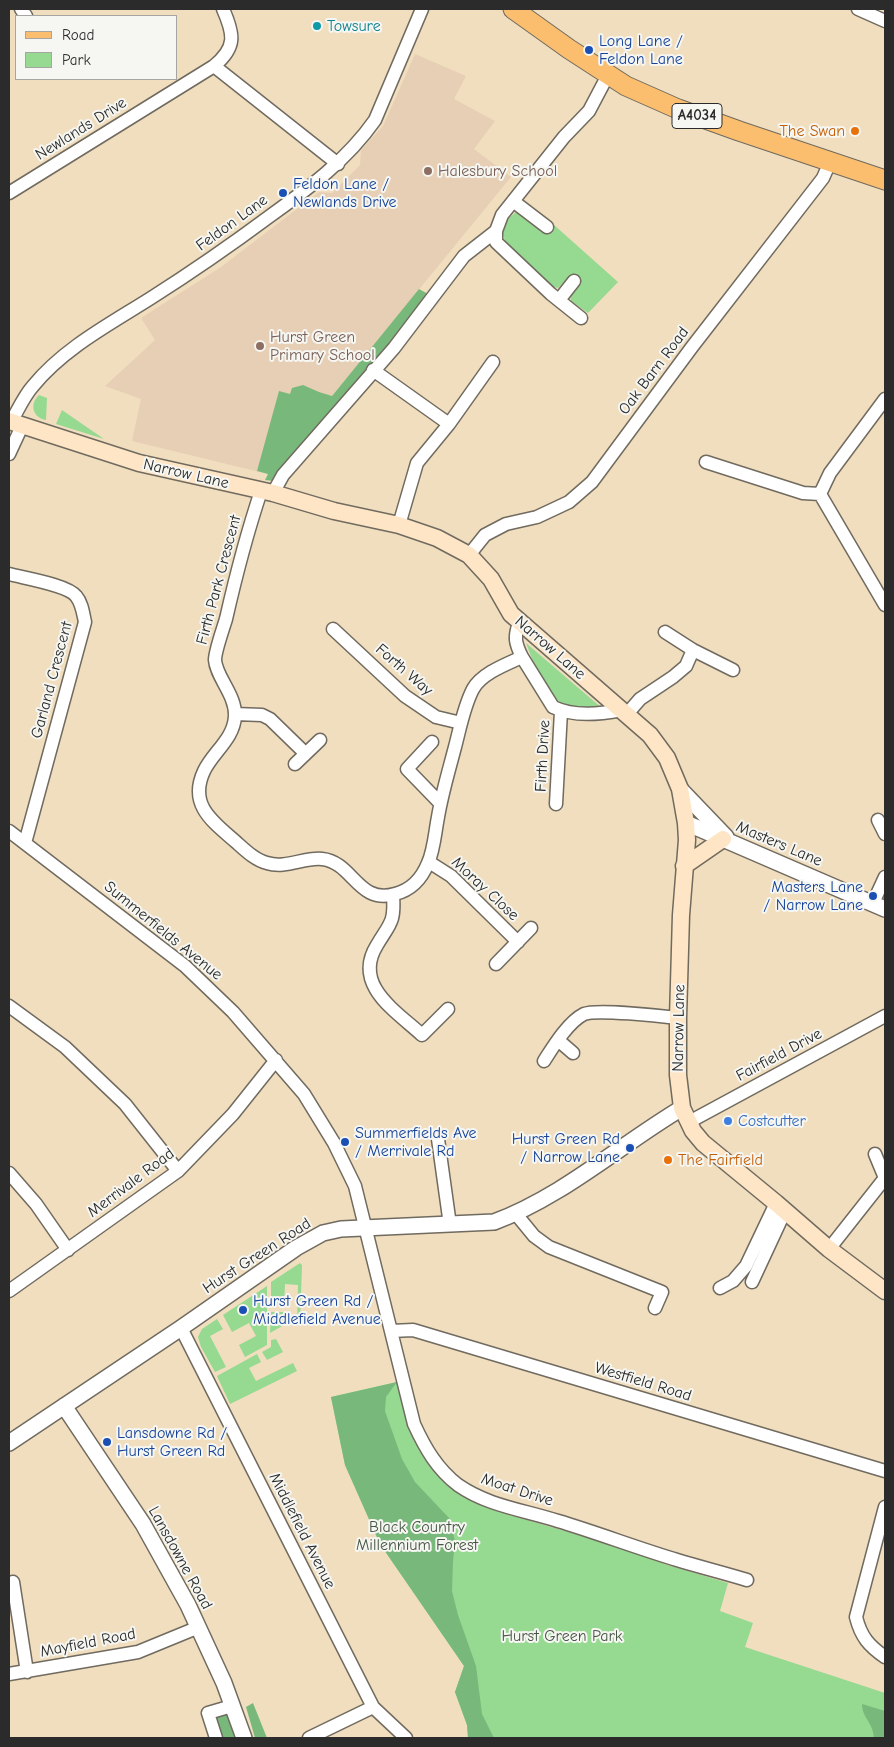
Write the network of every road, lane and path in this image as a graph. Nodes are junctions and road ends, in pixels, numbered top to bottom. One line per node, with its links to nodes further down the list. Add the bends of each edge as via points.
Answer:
1 (222, 9): 6 (street, Newlands Drive, via 232,40 229,50)
2 (422, 9): 9 (street, Feldon Lane, via 375,120)
3 (858, 9): 5 (street)
4 (522, 12): 7 (main road, A4034)
5 (885, 21)
6 (214, 66): 9 (street); 11 (street, Newlands Drive)
7 (608, 75): 8 (main road, A4034, via 678,109); 12 (street, via 589,111)
8 (830, 162): 10 (main road, A4034); 28 (street, Oak Barn Road, via 824,178 592,482 569,502 538,517 506,524 485,535)
9 (338, 164): 21 (street, Feldon Lane, via 206,262 55,362 32,387)
10 (885, 180)
11 (9, 193)
12 (513, 201): 13 (street); 14 (street, via 502,215)
13 (547, 227)
14 (496, 231): 16 (street, via 496,242); 19 (street, Firth Park Crescent, via 464,256 394,348)
15 (574, 280): 16 (street)
16 (559, 300): 17 (street)
17 (581, 318)
18 (493, 362): 22 (street)
19 (373, 370): 22 (street); 25 (street, Firth Park Crescent)
20 (885, 399): 26 (street, via 830,473)
21 (14, 423): 23 (street, Feldon Lane); 25 (main road, Narrow Lane, via 139,463)
22 (449, 424): 27 (street, via 417,463)
23 (9, 454)
24 (706, 462): 26 (street, via 803,493)
25 (267, 492): 27 (main road, Narrow Lane); 39 (street, Firth Park Crescent, via 240,555 215,661 234,702)
26 (820, 494): 30 (street)
27 (399, 525): 28 (main road, Narrow Lane, via 437,538)
28 (468, 555): 31 (main road, Narrow Lane, via 491,580 510,614)
29 (9, 574): 53 (street, Garland Crescent, via 60,586 75,594 86,622)
30 (885, 605)
31 (519, 622): 35 (street, via 515,643); 38 (main road, Narrow Lane)
32 (333, 629): 40 (street, Forth Way, via 413,701 436,717)
33 (665, 632): 34 (street)
34 (693, 650): 36 (street); 38 (street, via 686,666)
35 (522, 656): 37 (street, via 553,707); 40 (street, via 493,670 474,688)
36 (734, 670)
37 (561, 711): 38 (street); 47 (street, Firth Drive)
38 (625, 712): 45 (main road, Narrow Lane, via 650,735 667,758)
39 (236, 714): 43 (street, via 262,715 270,719); 57 (street, via 228,738 204,771 200,785 199,799 212,822 266,863 312,859 332,861 350,874 361,888 381,896)
40 (461, 723): 46 (street)
41 (320, 740): 43 (street)
42 (432, 742): 46 (street, via 407,769)
43 (305, 753): 44 (street)
44 (295, 764)
45 (680, 789): 49 (main road, Narrow Lane); 52 (street)
46 (440, 803): 54 (street)
47 (556, 804)
48 (878, 820): 51 (street)
49 (686, 823): 52 (street, Masters Lane); 55 (main road, Narrow Lane)
50 (9, 831): 53 (street, Summerfields Avenue)
51 (885, 834)
52 (727, 841): 55 (main road); 58 (street, Masters Lane)
53 (25, 843): 68 (street, Summerfields Avenue, via 184,966 233,1012)
54 (429, 862): 57 (street, via 416,883); 60 (street, Moray Close, via 451,876)
55 (684, 866): 65 (main road, Narrow Lane)
56 (885, 877): 58 (street)
57 (393, 895): 63 (street, via 392,922 370,960 370,982 377,993 422,1035)
58 (879, 906)
59 (531, 928): 60 (street, Moray Close)
60 (518, 942): 61 (street, Moray Close)
61 (496, 964)
62 (9, 1006): 73 (street, via 65,1047 125,1104)
63 (448, 1009)
64 (885, 1016): 70 (street, Fairfield Drive)
65 (678, 1018): 66 (street, via 605,1012 585,1014); 70 (main road, Narrow Lane, via 678,1076)
66 (558, 1040): 67 (street); 69 (street)
67 (573, 1053)
68 (276, 1060): 73 (street, Merrivale Road, via 233,1114); 79 (street, Summerfields Avenue, via 304,1094 334,1143 355,1186)
69 (544, 1061)
70 (685, 1115): 76 (main road, via 703,1143); 77 (street, Hurst Green Road, via 650,1127)
71 (438, 1139): 78 (street)
72 (875, 1154): 75 (street)
73 (178, 1171): 81 (street, Merrivale Road)
74 (9, 1174): 81 (street, via 36,1204)
75 (885, 1178): 80 (street)
76 (781, 1207): 80 (main road); 82 (street); 83 (street, via 746,1266 733,1281)
77 (516, 1214): 78 (street, Hurst Green Road, via 494,1222); 86 (street, via 534,1236 549,1247 662,1292)
78 (450, 1225): 79 (street, Hurst Green Road)
79 (364, 1228): 87 (street, Hurst Green Road, via 323,1233); 88 (street, Moat Drive)
80 (829, 1249): 85 (main road)
81 (68, 1250): 84 (street, Merrivale Road)
82 (752, 1282)
83 (720, 1288)
84 (9, 1290)
85 (885, 1291)
86 (656, 1308)
87 (181, 1328): 89 (street, Hurst Green Road); 100 (street, Middlefield Avenue)
88 (392, 1331): 91 (street, Westfield Road, via 413,1330); 93 (street, Moat Drive, via 414,1424 432,1458 458,1484 476,1496 510,1508)
89 (64, 1406): 90 (street, Hurst Green Road); 95 (street, Lansdowne Road, via 143,1524)
90 (9, 1443)
91 (885, 1471)
92 (885, 1507): 96 (street, via 856,1617 871,1648)
93 (747, 1580)
94 (13, 1582): 97 (street)
95 (199, 1627): 97 (street, Mayfield Road, via 138,1652); 99 (street, Lansdowne Road)
96 (885, 1657)
97 (27, 1672): 98 (street, Mayfield Road)
98 (9, 1674)
99 (232, 1706): 101 (street, via 208,1713); 102 (street, Lansdowne Road)
100 (374, 1707): 103 (street); 104 (street, Middlefield Avenue)
101 (216, 1738)
102 (244, 1738)
103 (308, 1738)
104 (406, 1738)

